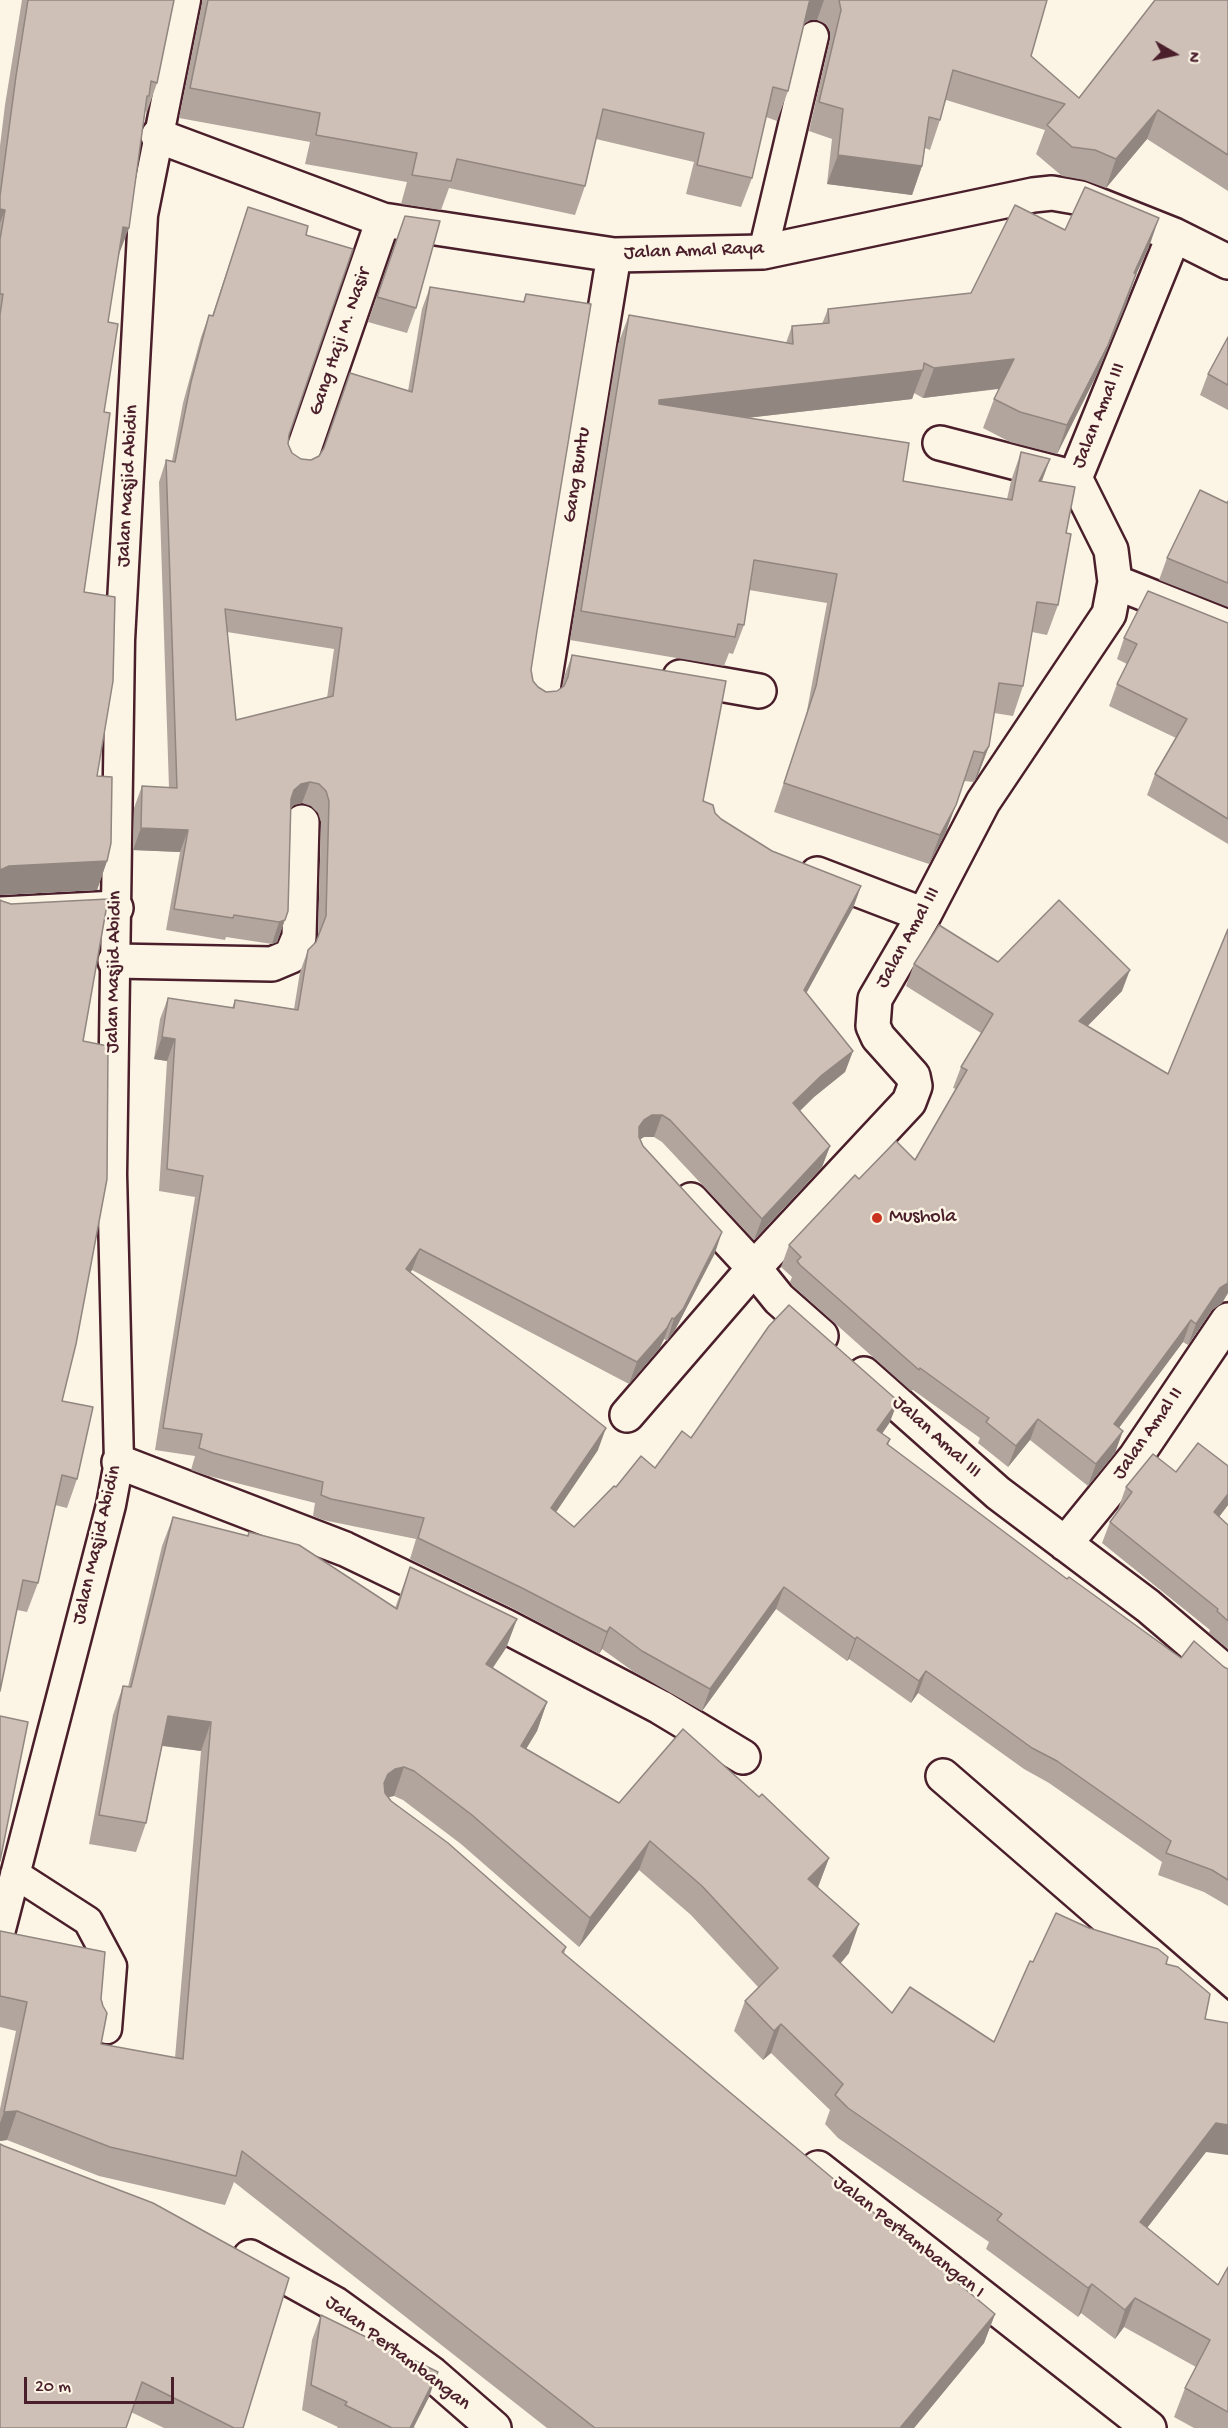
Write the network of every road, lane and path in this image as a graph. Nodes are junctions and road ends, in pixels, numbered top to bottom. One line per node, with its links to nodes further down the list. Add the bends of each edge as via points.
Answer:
1 (186, 0): 3 (lane, Jalan Masjid Abidin)
2 (814, 36): 6 (lane)
3 (158, 136): 4 (street, Jalan Amal Raya); 21 (lane, Jalan Masjid Abidin, via 142,227 120,640)
4 (383, 220): 7 (street, Jalan Amal Raya); 10 (street, Gang Haji M. Nasir)
5 (1174, 235): 6 (street, Jalan Amal Raya, via 1082,198 1052,193); 8 (street, Jalan Amal Raya); 11 (street, Jalan Amal III)
6 (763, 252): 7 (street, Jalan Amal Raya)
7 (614, 255): 14 (street, Gang Buntu)
8 (1228, 262)
9 (939, 443): 11 (street)
10 (299, 463)
11 (1075, 478): 12 (street, Jalan Amal III, via 1111,550)
12 (1115, 582): 13 (street); 23 (street, Jalan Amal III, via 1109,614 983,802)
13 (1228, 627)
14 (548, 655): 15 (street); 18 (street, Gang Buntu)
15 (583, 661)
16 (654, 673): 17 (street)
17 (759, 691)
18 (542, 695)
19 (302, 822): 24 (street, via 299,937 291,956 272,964)
20 (785, 861): 23 (street)
21 (116, 908): 22 (street); 24 (lane, Jalan Masjid Abidin)
22 (0, 914)
23 (924, 915): 26 (street, Jalan Amal III, via 875,999 872,1015 878,1037 913,1076 915,1086 909,1102)
24 (116, 961): 29 (lane, Jalan Masjid Abidin, via 112,1174)
25 (673, 1181): 26 (street)
26 (754, 1268): 28 (street); 30 (street, Jalan Amal III, via 779,1299 998,1493)
27 (1228, 1320): 30 (street, Jalan Amal II, via 1135,1458)
28 (627, 1415)
29 (119, 1462): 32 (street, via 345,1549 629,1690); 34 (lane, Jalan Masjid Abidin)
30 (1065, 1544): 31 (street, Jalan Amal III, via 1148,1606)
31 (1228, 1674)
32 (743, 1757)
33 (943, 1776): 36 (street)
34 (15, 1874): 35 (lane, Jalan Masjid Abidin); 37 (lane, via 88,1921 112,1966)
35 (0, 1933)
36 (1228, 2023)
37 (106, 2029)
38 (791, 2147): 41 (street, Jalan Pertambangan I)
39 (220, 2242): 40 (street, Jalan Pertambangan, via 335,2304 432,2374)
40 (494, 2428)
41 (1149, 2428)

